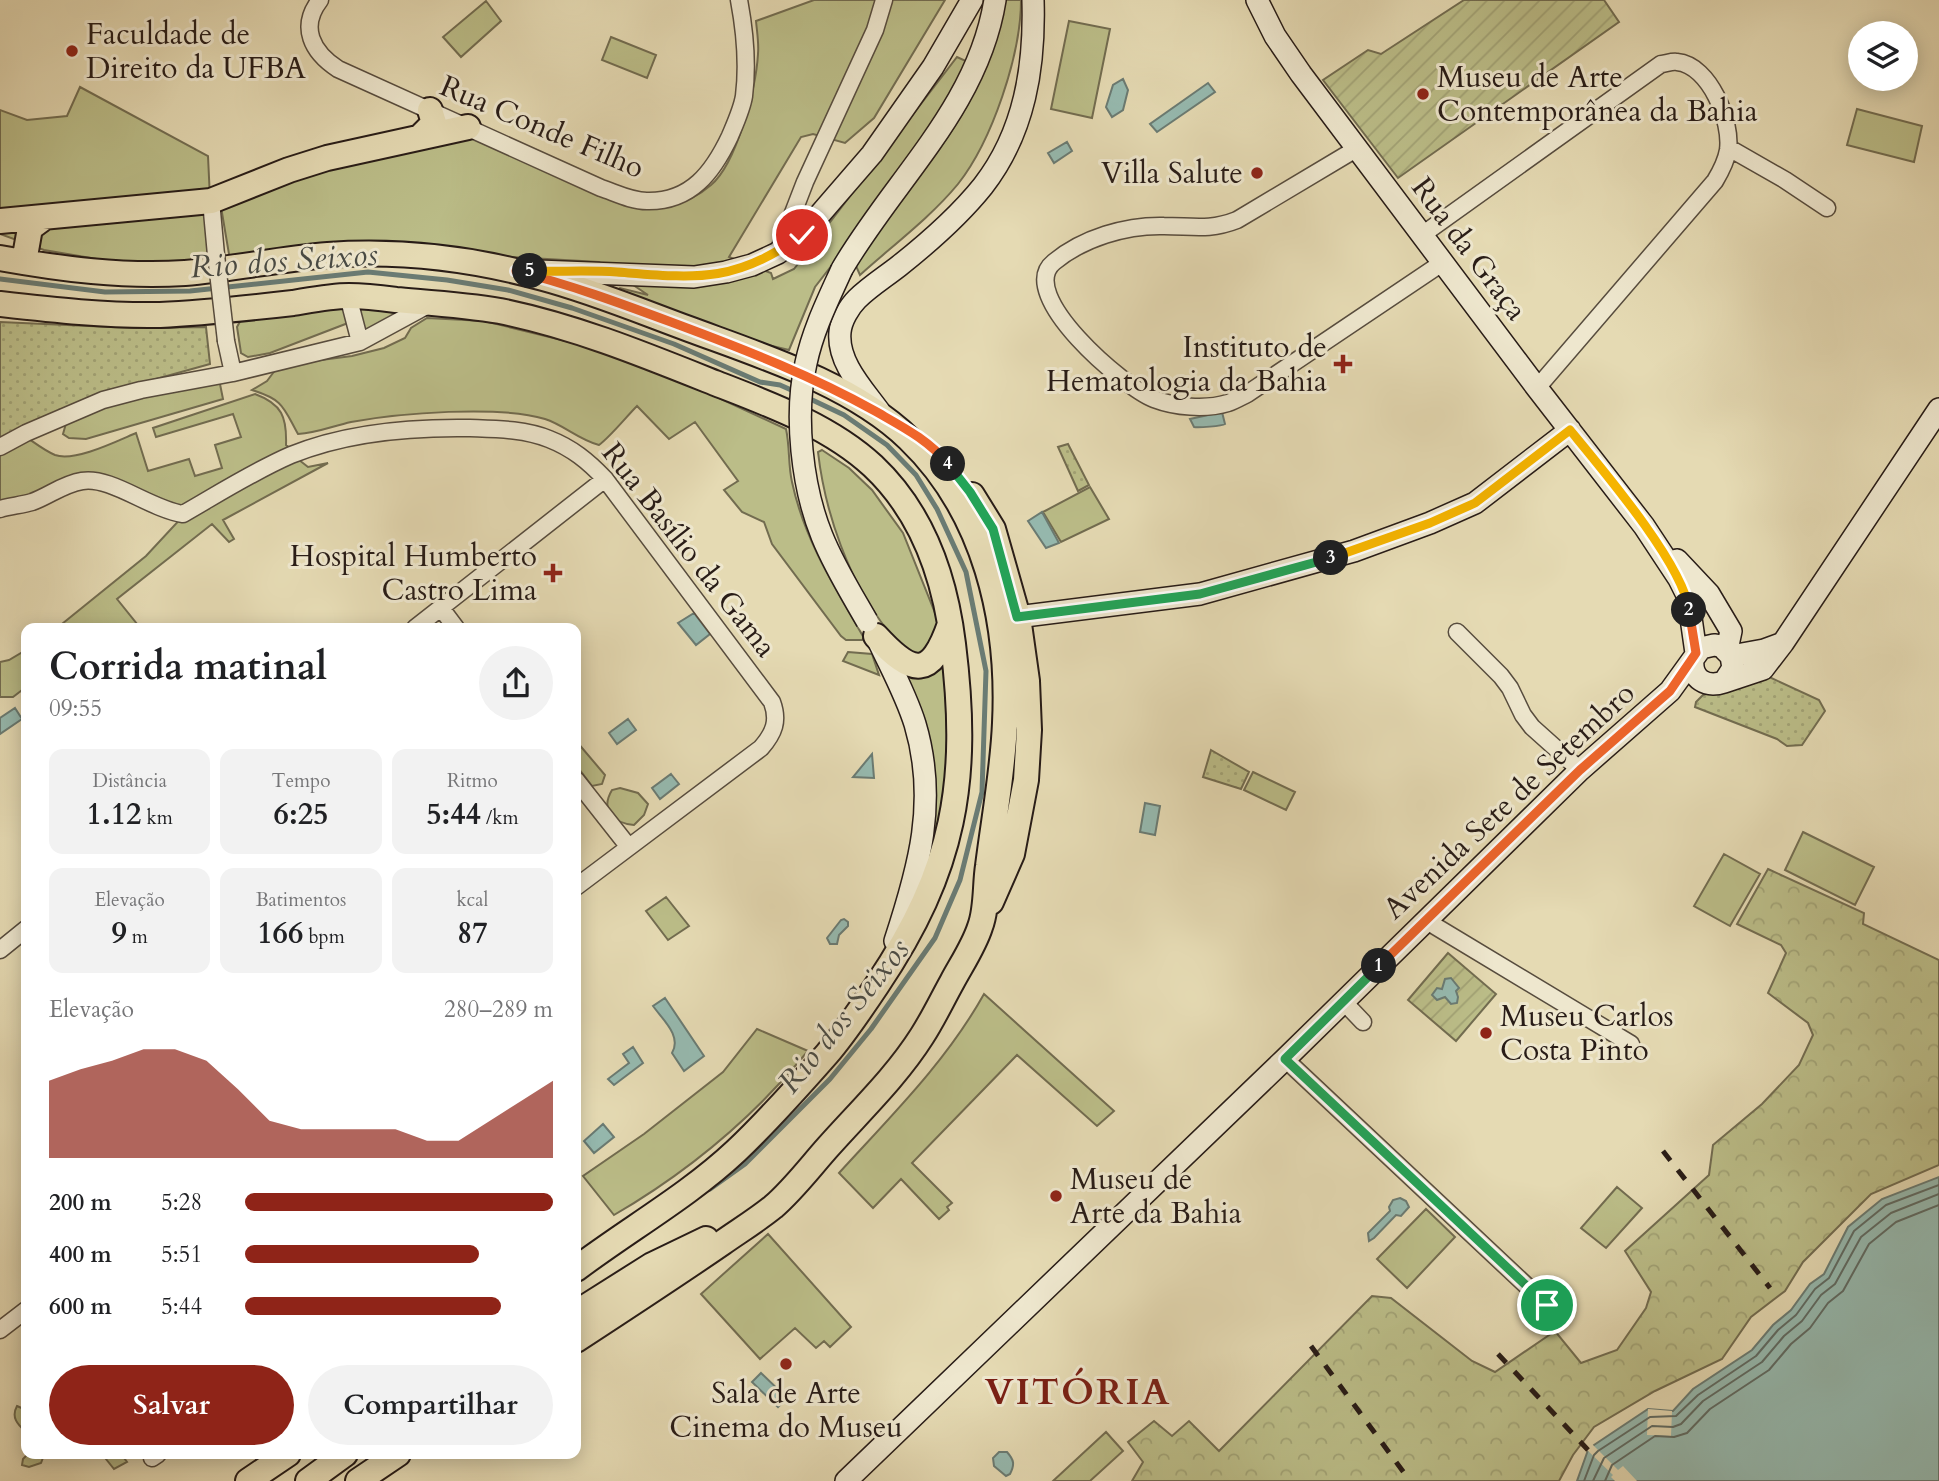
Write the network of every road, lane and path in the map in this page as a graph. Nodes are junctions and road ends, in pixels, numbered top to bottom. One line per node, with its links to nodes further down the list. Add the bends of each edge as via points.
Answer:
1 (320, 0): 8 (street, Rua Conde Filho, via 309,22 310,36 324,60)
2 (739, 0): 9 (street, Rua Conde Filho, via 745,30 744,99 718,161 688,193 647,201 626,197)
3 (884, 0): 18 (street)
4 (972, 0): 18 (main road, via 933,67 872,154 808,229)
5 (995, 0): 41 (main road, bridge, via 983,47 965,88 842,269 806,363 801,426 811,499 837,570)
6 (1033, 0): 30 (main road, via 1034,45 1027,90 1001,159 958,214 857,299 840,331 850,371)
7 (1257, 0): 12 (main road, Rua da Graça, via 1275,36)
8 (430, 110): 9 (street, Rua Conde Filho); 10 (main road, via 434,123)
9 (468, 127): 10 (main road)
10 (420, 137): 13 (main road, via 327,158)
11 (1729, 148): 14 (street); 17 (street, via 1727,127 1705,77 1677,61 1661,64); 28 (street, via 1716,181)
12 (1356, 149): 17 (main road, Rua da Graça); 21 (street, via 1220,227 1135,226 1087,242 1047,268 1049,299 1081,342 1132,388 1154,399 1200,407 1228,403 1247,394)
13 (211, 201): 15 (main road); 27 (street, bridge)
14 (1827, 208)
15 (45, 217): 16 (main road); 20 (main road, via 30,228)
16 (0, 221)
17 (1422, 235): 21 (main road, Rua da Graça)
18 (778, 253): 22 (main road, via 752,265 694,277)
19 (0, 258): 20 (main road)
20 (24, 262): 22 (main road, via 91,271 183,273 286,259 377,254)
21 (1442, 263): 28 (main road, Rua da Graça)
22 (516, 271): 30 (main road, via 572,286 731,344 795,370)
23 (348, 296): 24 (main road); 25 (main road, via 155,315); 26 (street)
24 (432, 303): 26 (street); 40 (main road, via 497,311 591,335 750,397 827,433 873,466 912,515 940,578)
25 (0, 304)
26 (360, 342): 27 (street)
27 (233, 373): 32 (street, via 103,400)
28 (1536, 388): 31 (main road, Rua da Graça)
29 (1939, 409): 43 (main road, Avenida Sete de Setembro)
30 (882, 416): 37 (main road, via 943,477 965,512); 37 (main road, via 936,448 970,492 993,529)
31 (1570, 430): 35 (main road, Rua da Graça); 37 (main road, via 1475,503 1354,551 1200,594)
32 (0, 447)
33 (605, 479): 34 (street, Rua Basílio da Gama, via 587,460 547,438 518,431 417,428 337,441 292,455 183,514 166,512 104,482 83,480 31,502); 36 (street); 50 (street, Rua Basílio da Gama, via 772,702 776,714 775,727 761,748)
34 (1, 508)
35 (1644, 526): 44 (main road, Rua da Graça, via 1709,594 1731,631); 45 (main road, Rua da Graça, via 1688,597)
36 (441, 608): 38 (street); 39 (street)
37 (1008, 618): 60 (main road, via 1027,681 1029,730 1026,780 1012,854 981,925 922,1036 896,1072)
38 (422, 623)
39 (452, 623)
40 (950, 623): 41 (main road, via 935,657 917,667 895,656); 55 (main road, via 960,710 955,803 939,868 923,907)
41 (872, 628): 55 (main road, via 915,725 926,798 918,865)
42 (1457, 632): 48 (street, via 1501,676 1532,727)
43 (1783, 643): 44 (main road); 46 (main road, Avenida Sete de Setembro, via 1763,669)
44 (1729, 653): 45 (main road, via 1714,645 1701,648); 46 (main road, via 1733,668)
45 (1695, 656): 46 (main road, via 1698,679); 47 (main road, Avenida Sete de Setembro)
46 (1717, 683): 47 (main road, Avenida Sete de Setembro)
47 (1670, 691): 48 (main road, Avenida Sete de Setembro)
48 (1580, 770): 52 (main road, Avenida Sete de Setembro)
49 (581, 786): 50 (street)
50 (628, 846): 51 (street)
51 (581, 883)
52 (1425, 920): 56 (main road, Avenida Sete de Setembro); 58 (street)
53 (21, 933): 54 (street)
54 (0, 950)
55 (885, 973): 61 (main road, via 829,1052 736,1152)
56 (1343, 1001): 57 (street); 59 (main road, Avenida Sete de Setembro)
57 (1363, 1022)
58 (1631, 1045)
59 (1285, 1059): 62 (street); 73 (main road, Avenida Sete de Setembro)
60 (776, 1205): 63 (main road, via 652,1265); 66 (main road)
61 (581, 1265)
62 (1547, 1305)
63 (581, 1310)
64 (21, 1314): 65 (street)
65 (0, 1330)
66 (581, 1337)
67 (281, 1459): 70 (main road)
68 (338, 1459): 71 (main road)
69 (391, 1459): 72 (main road)
70 (248, 1481)
71 (308, 1481)
72 (358, 1481)
73 (845, 1481)

